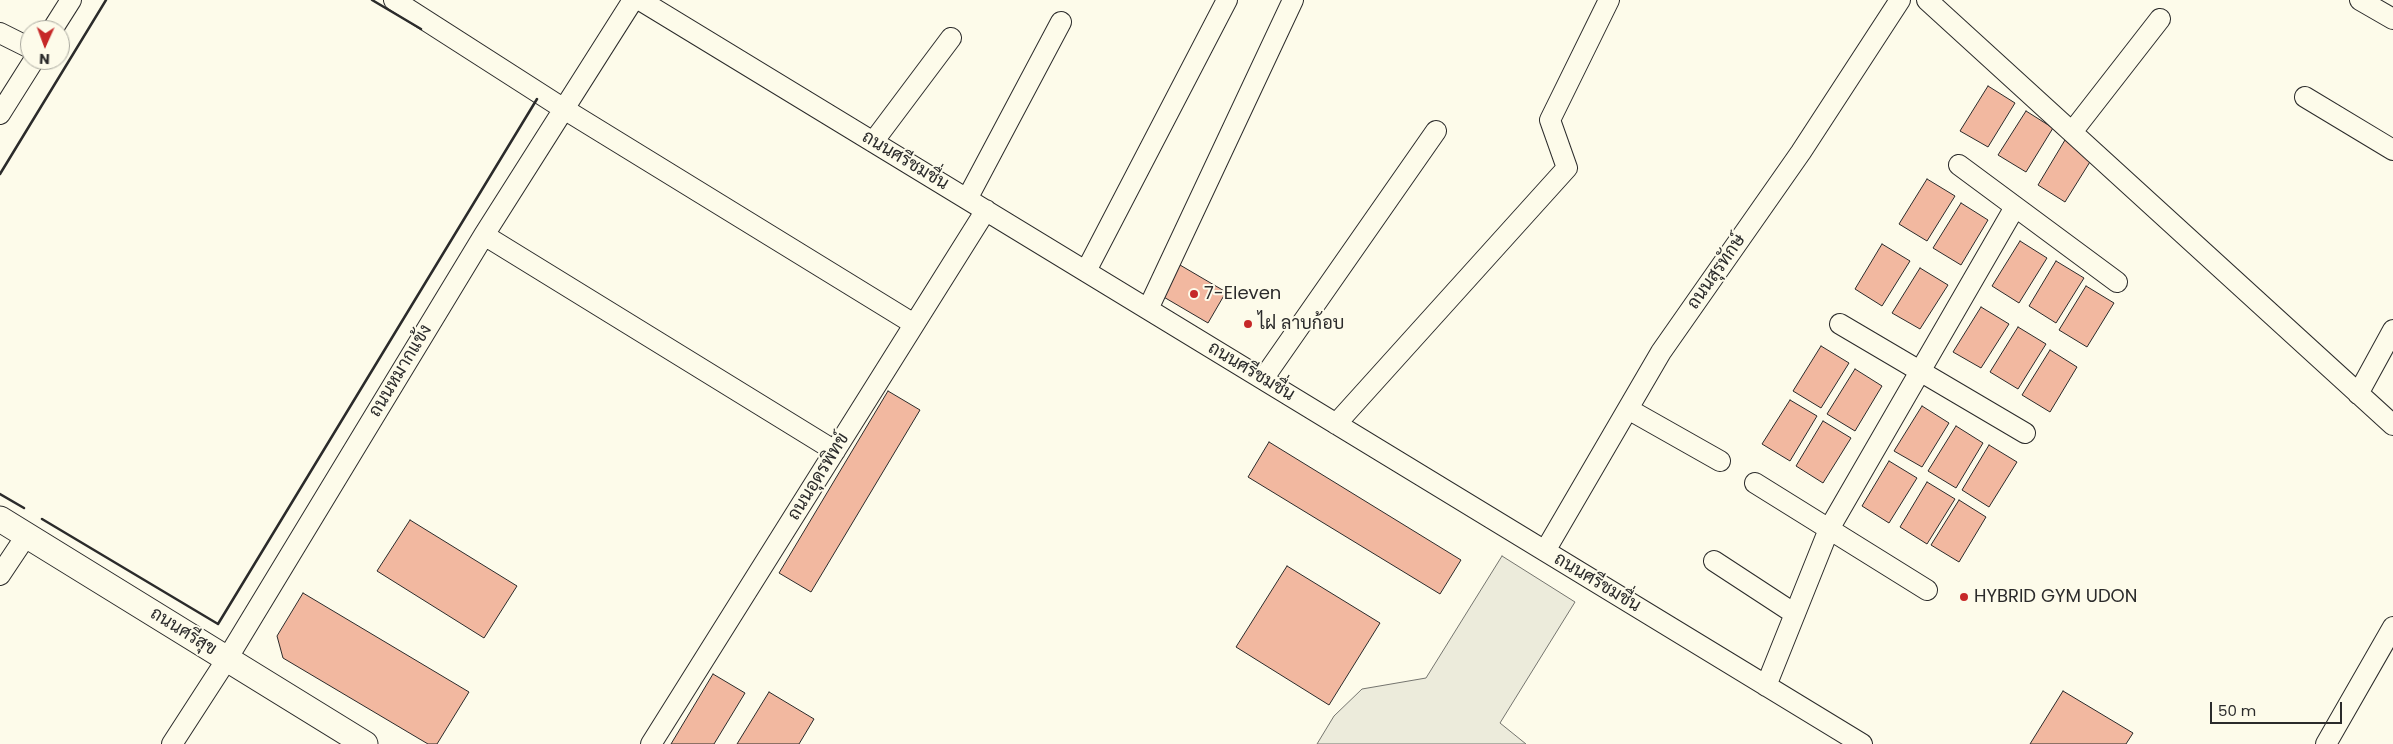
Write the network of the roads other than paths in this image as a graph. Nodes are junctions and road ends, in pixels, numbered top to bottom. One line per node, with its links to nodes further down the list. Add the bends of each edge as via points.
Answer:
1 (71, 0): 13 (street)
2 (394, 0): 20 (street)
3 (633, 0): 20 (street, ถนนหมากแข้ง)
4 (640, 0): 24 (street, ถนนศรีชมชื่น)
5 (1227, 0): 31 (street)
6 (1293, 0): 33 (street)
7 (1609, 0): 41 (street, via 1550,120 1567,168)
8 (1900, 0): 40 (street, ถนนสุรทักษ์, via 1801,152 1661,352)
9 (1928, 0): 23 (street)
10 (2360, 0): 12 (street)
11 (2160, 19): 23 (street)
12 (2393, 19)
13 (58, 20)
14 (1061, 22): 27 (street)
15 (0, 33): 17 (street)
16 (951, 38): 24 (street)
17 (20, 43)
18 (28, 70): 21 (street)
19 (2304, 98): 25 (street)
20 (564, 109): 30 (street, ถนนหมากแข้ง); 34 (street)
21 (0, 114)
22 (1436, 131): 38 (street)
23 (2072, 132): 39 (street)
24 (873, 142): 27 (street, ถนนศรีชมชื่น)
25 (2393, 150)
26 (1959, 165): 28 (street)
27 (967, 199): 29 (street, ถนนศรีชมชื่น)
28 (2015, 207): 32 (street); 37 (street)
29 (986, 210): 31 (street, ถนนศรีชมชื่น); 34 (street, ถนนอุดรพิทข์)
30 (484, 235): 44 (street); 56 (street, ถนนหมากแข้ง)
31 (1086, 271): 33 (street, ถนนศรีชมชื่น)
32 (2116, 282)
33 (1148, 309): 38 (street, ถนนศรีชมชื่น)
34 (914, 324): 44 (street, ถนนอุดรพิทข์)
35 (1840, 324): 37 (street)
36 (2393, 330): 39 (street)
37 (1921, 369): 43 (street); 48 (street)
38 (1263, 379): 41 (street, ถนนศรีชมชื่น)
39 (2358, 394): 42 (street)
40 (1628, 409): 45 (street); 50 (street, ถนนสุรทักษ์)
41 (1336, 424): 50 (street, ถนนศรีชมชื่น)
42 (2393, 425)
43 (2025, 433)
44 (835, 451): 60 (street, ถนนอุดรพิทข์)
45 (1720, 462)
46 (1755, 483): 48 (street)
47 (0, 520): 49 (main road, ถนนศรีสุข)
48 (1829, 529): 53 (street); 54 (street)
49 (26, 536): 52 (street); 56 (main road, ถนนศรีสุข)
50 (1545, 551): 57 (street, ถนนศรีชมชื่น)
51 (1714, 560): 54 (street)
52 (0, 575)
53 (1927, 590)
54 (1795, 614): 57 (street)
55 (2393, 627): 62 (street)
56 (227, 659): 58 (street, ถนนหมากแข้ง); 59 (main road, ถนนศรีสุข)
57 (1766, 686): 61 (street, ถนนศรีชมชื่น)
58 (172, 744)
59 (365, 744)
60 (651, 744)
61 (1862, 744)
62 (2326, 744)

